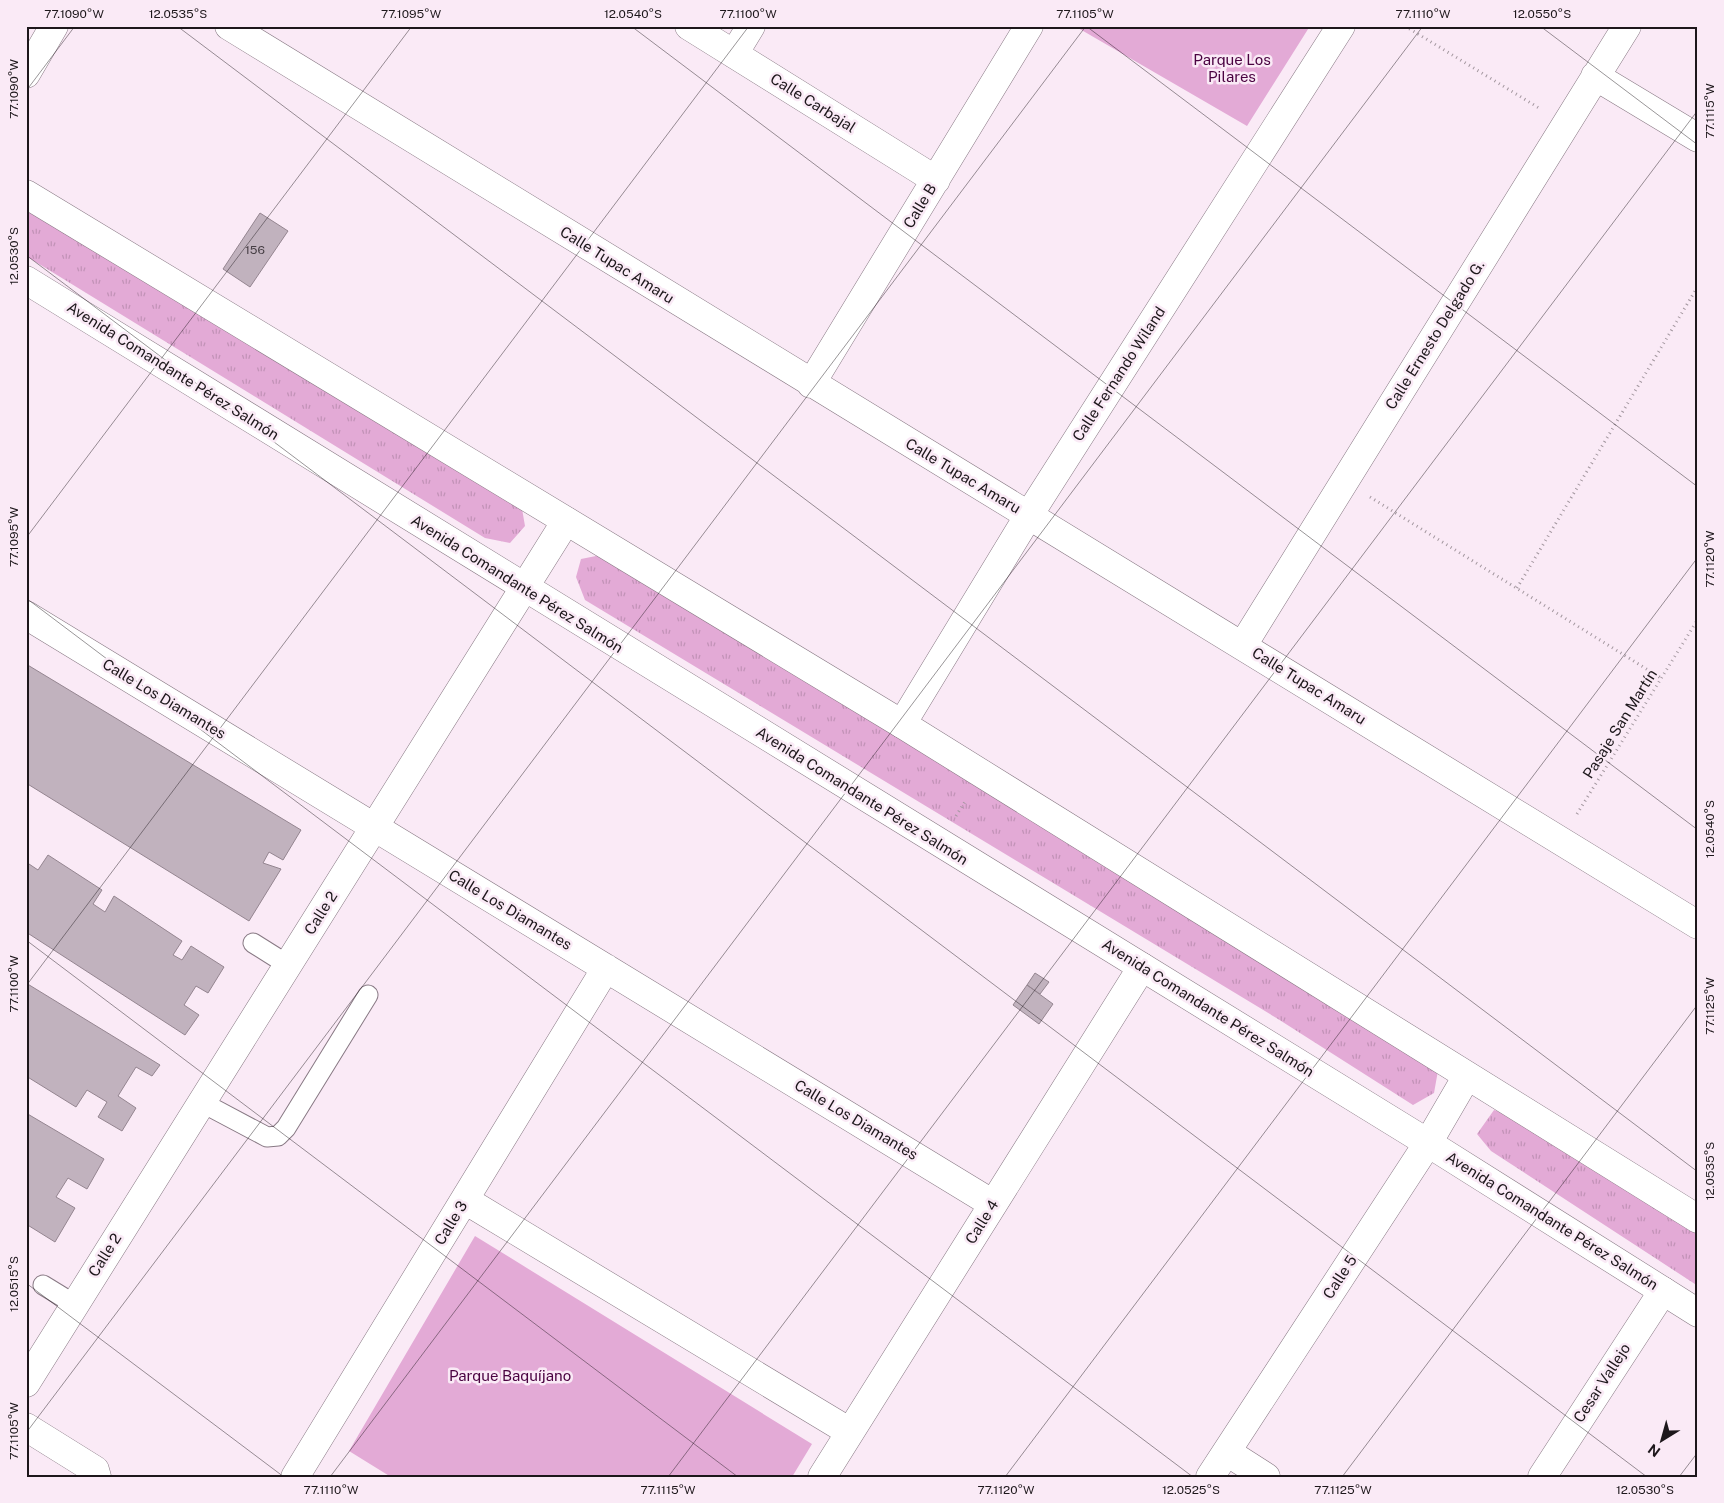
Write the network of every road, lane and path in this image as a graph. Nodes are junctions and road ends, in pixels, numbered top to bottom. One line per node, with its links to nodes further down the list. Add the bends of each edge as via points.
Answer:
1 (54, 26): 10 (street)
2 (228, 26): 18 (street, Calle Tupac Amaru)
3 (689, 26): 9 (street, Calle Carbajal)
4 (751, 26): 9 (street)
5 (1028, 26): 14 (street, Calle B)
6 (1341, 26): 20 (street, Calle Fernando Wiland)
7 (1406, 26): 12 (path)
8 (1627, 26): 11 (street, Calle Ernesto Delgado G.)
9 (734, 54): 14 (street, Calle Carbajal)
10 (26, 74)
11 (1595, 76): 12 (street, Calle Ernesto Delgado G.); 13 (street)
12 (1566, 124): 19 (street, Calle Ernesto Delgado G.)
13 (1698, 138)
14 (936, 180): 18 (street, Calle B)
15 (26, 194): 21 (street)
16 (26, 280): 22 (street, Avenida Comandante Pérez Salmón)
17 (1698, 286): 23 (path)
18 (811, 384): 20 (street, Calle Tupac Amaru)
19 (1344, 481): 23 (path); 26 (street, Calle Ernesto Delgado G.)
20 (1029, 515): 26 (street, Calle Tupac Amaru); 28 (street, Calle Fernando Wiland)
21 (566, 521): 22 (street, Calle 2); 28 (street)
22 (524, 588): 30 (street, Calle 2); 32 (street, Avenida Comandante Pérez Salmón)
23 (1517, 588): 27 (path)
24 (26, 615): 30 (street, Calle Los Diamantes)
25 (1698, 619): 27 (path, Pasaje San Martín)
26 (1243, 645): 31 (street, Calle Tupac Amaru)
27 (1661, 678): 31 (path, Pasaje San Martín)
28 (902, 724): 29 (street)
29 (981, 774): 32 (path); 39 (street)
30 (375, 828): 35 (street, Calle 2); 37 (street, Calle Los Diamantes)
31 (1560, 840): 33 (street, Calle Tupac Amaru)
32 (940, 844): 36 (street, Avenida Comandante Pérez Salmón)
33 (1698, 925)
34 (253, 943): 35 (lane)
35 (288, 965): 40 (street, Calle 2)
36 (1142, 967): 41 (street, Avenida Comandante Pérez Salmón); 43 (street, Calle 4)
37 (606, 968): 42 (street, Calle 3); 43 (street, Calle Los Diamantes)
38 (368, 995): 40 (lane, via 278,1136 267,1137)
39 (1468, 1076): 41 (street, Calle 5); 44 (street)
40 (201, 1102): 47 (street, Calle 2)
41 (1428, 1143): 46 (street, Avenida Comandante Pérez Salmón); 52 (street, Calle 5)
42 (465, 1200): 51 (street); 54 (street, Calle 3)
43 (993, 1204): 51 (street, Calle 4)
44 (1698, 1219)
45 (43, 1285): 47 (lane)
46 (1663, 1291): 48 (street, Avenida Comandante Pérez Salmón); 58 (street, Cesar Vallejo)
47 (74, 1304): 49 (street, Calle 2)
48 (1698, 1313)
49 (26, 1383)
50 (26, 1426): 53 (street, via 95,1470)
51 (850, 1432): 55 (street, Calle 4)
52 (1226, 1452): 56 (street, Calle 5); 57 (street)
53 (97, 1477)
54 (295, 1477)
55 (822, 1477)
56 (1210, 1477)
57 (1266, 1477)
58 (1542, 1477)

